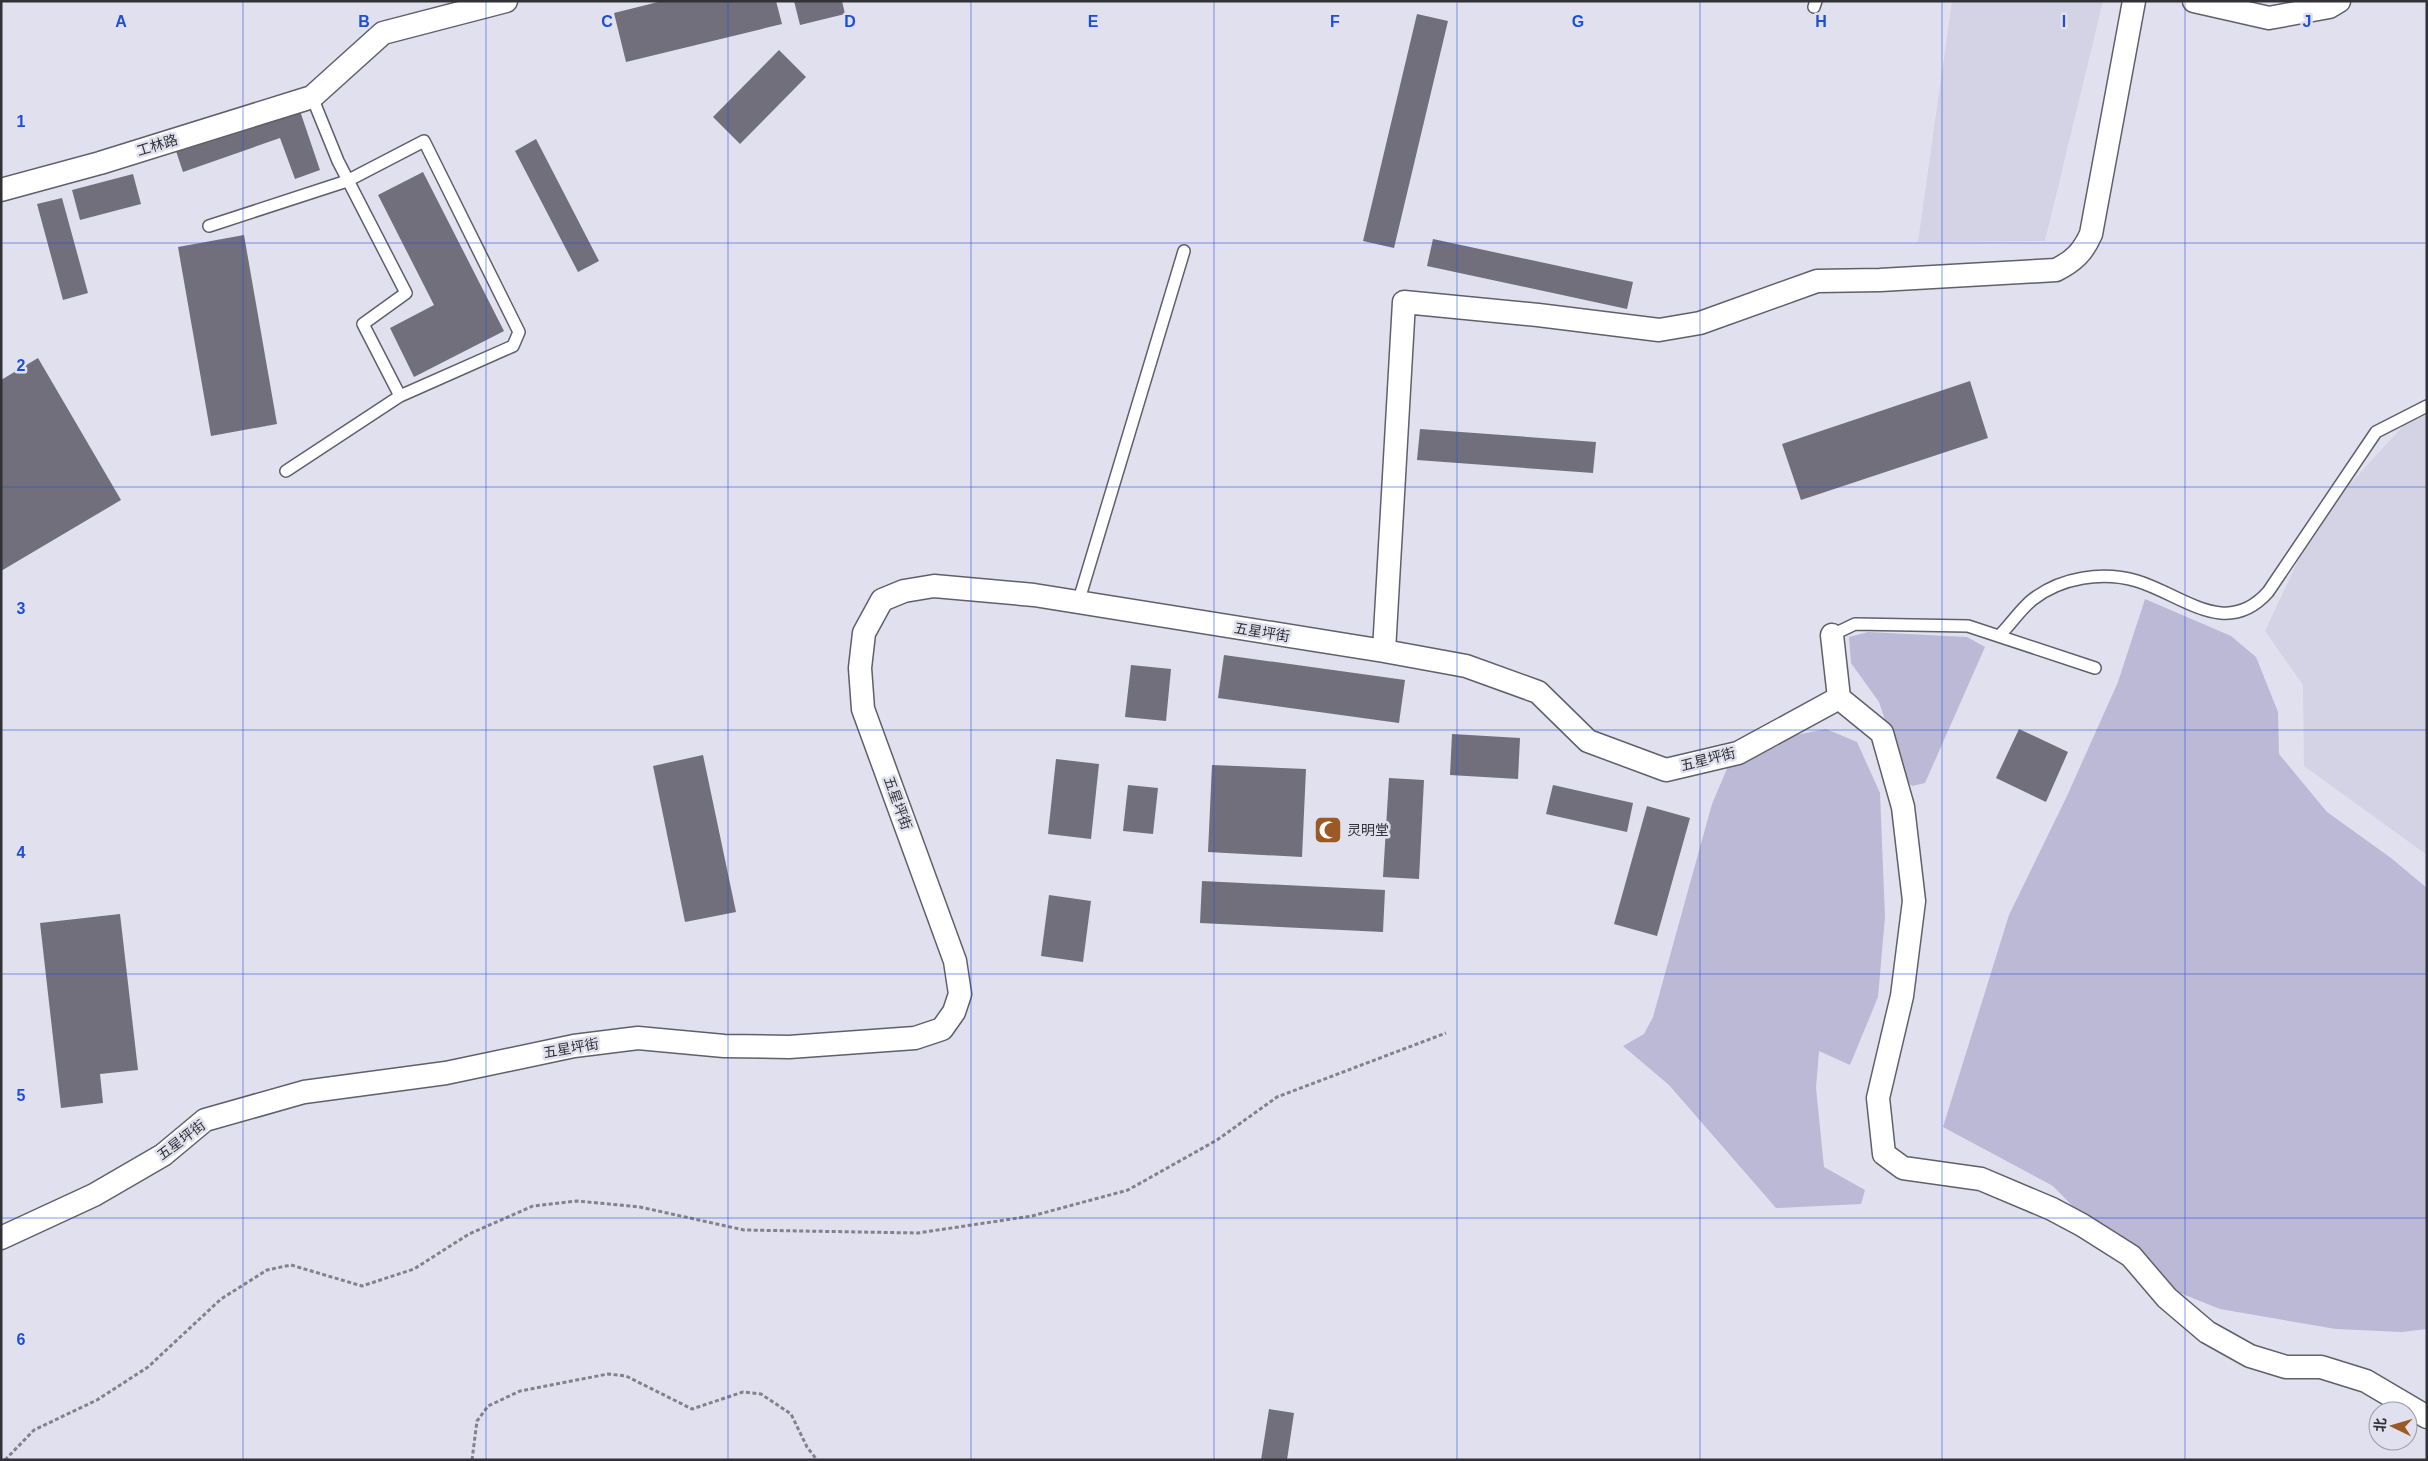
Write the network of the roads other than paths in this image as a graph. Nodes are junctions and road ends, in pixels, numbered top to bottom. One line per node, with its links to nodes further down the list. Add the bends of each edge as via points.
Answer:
1 (506, 1): 5 (street, via 383,33)
2 (2134, 1): 16 (street, via 2091,234 2084,250 2072,262 2056,270 1817,281 1700,323 1659,330 1404,302)
3 (2194, 1): 4 (street, via 2268,18 2329,7)
4 (2339, 1)
5 (312, 97): 6 (lane); 7 (street, 工林路)
6 (347, 181): 8 (lane); 10 (lane, via 406,293 363,324); 10 (lane, via 424,141 519,332 513,346)
7 (1, 190)
8 (209, 226)
9 (1184, 251): 13 (lane)
10 (400, 396): 12 (lane)
11 (2427, 406): 15 (lane, via 2376,432 2268,592 2251,607 2219,614 2138,582 2093,577 2061,584 2032,600)
12 (286, 471)
13 (1078, 603): 16 (street, 五星坪街); 19 (street, 五星坪街, via 1034,595 934,586 904,591 882,600 864,633 860,668 863,709 955,961 960,994 954,1012 942,1029 915,1038 789,1047 724,1046 638,1038 574,1046 446,1073 304,1092 205,1120 163,1155 94,1195)
14 (1832, 635): 15 (lane, via 1854,624 1968,626); 18 (street)
15 (1999, 636): 17 (lane)
16 (1384, 651): 18 (street, 五星坪街, via 1466,666 1538,692 1588,741 1666,770 1738,753)
17 (2095, 668)
18 (1839, 698): 20 (street, via 1882,733 1903,808 1914,901 1902,996 1878,1098 1884,1154 1903,1168 1982,1180 2052,1209 2131,1256 2167,1298 2206,1332 2250,1356 2286,1366 2321,1367 2366,1381)
19 (1, 1238)
20 (2427, 1418)

